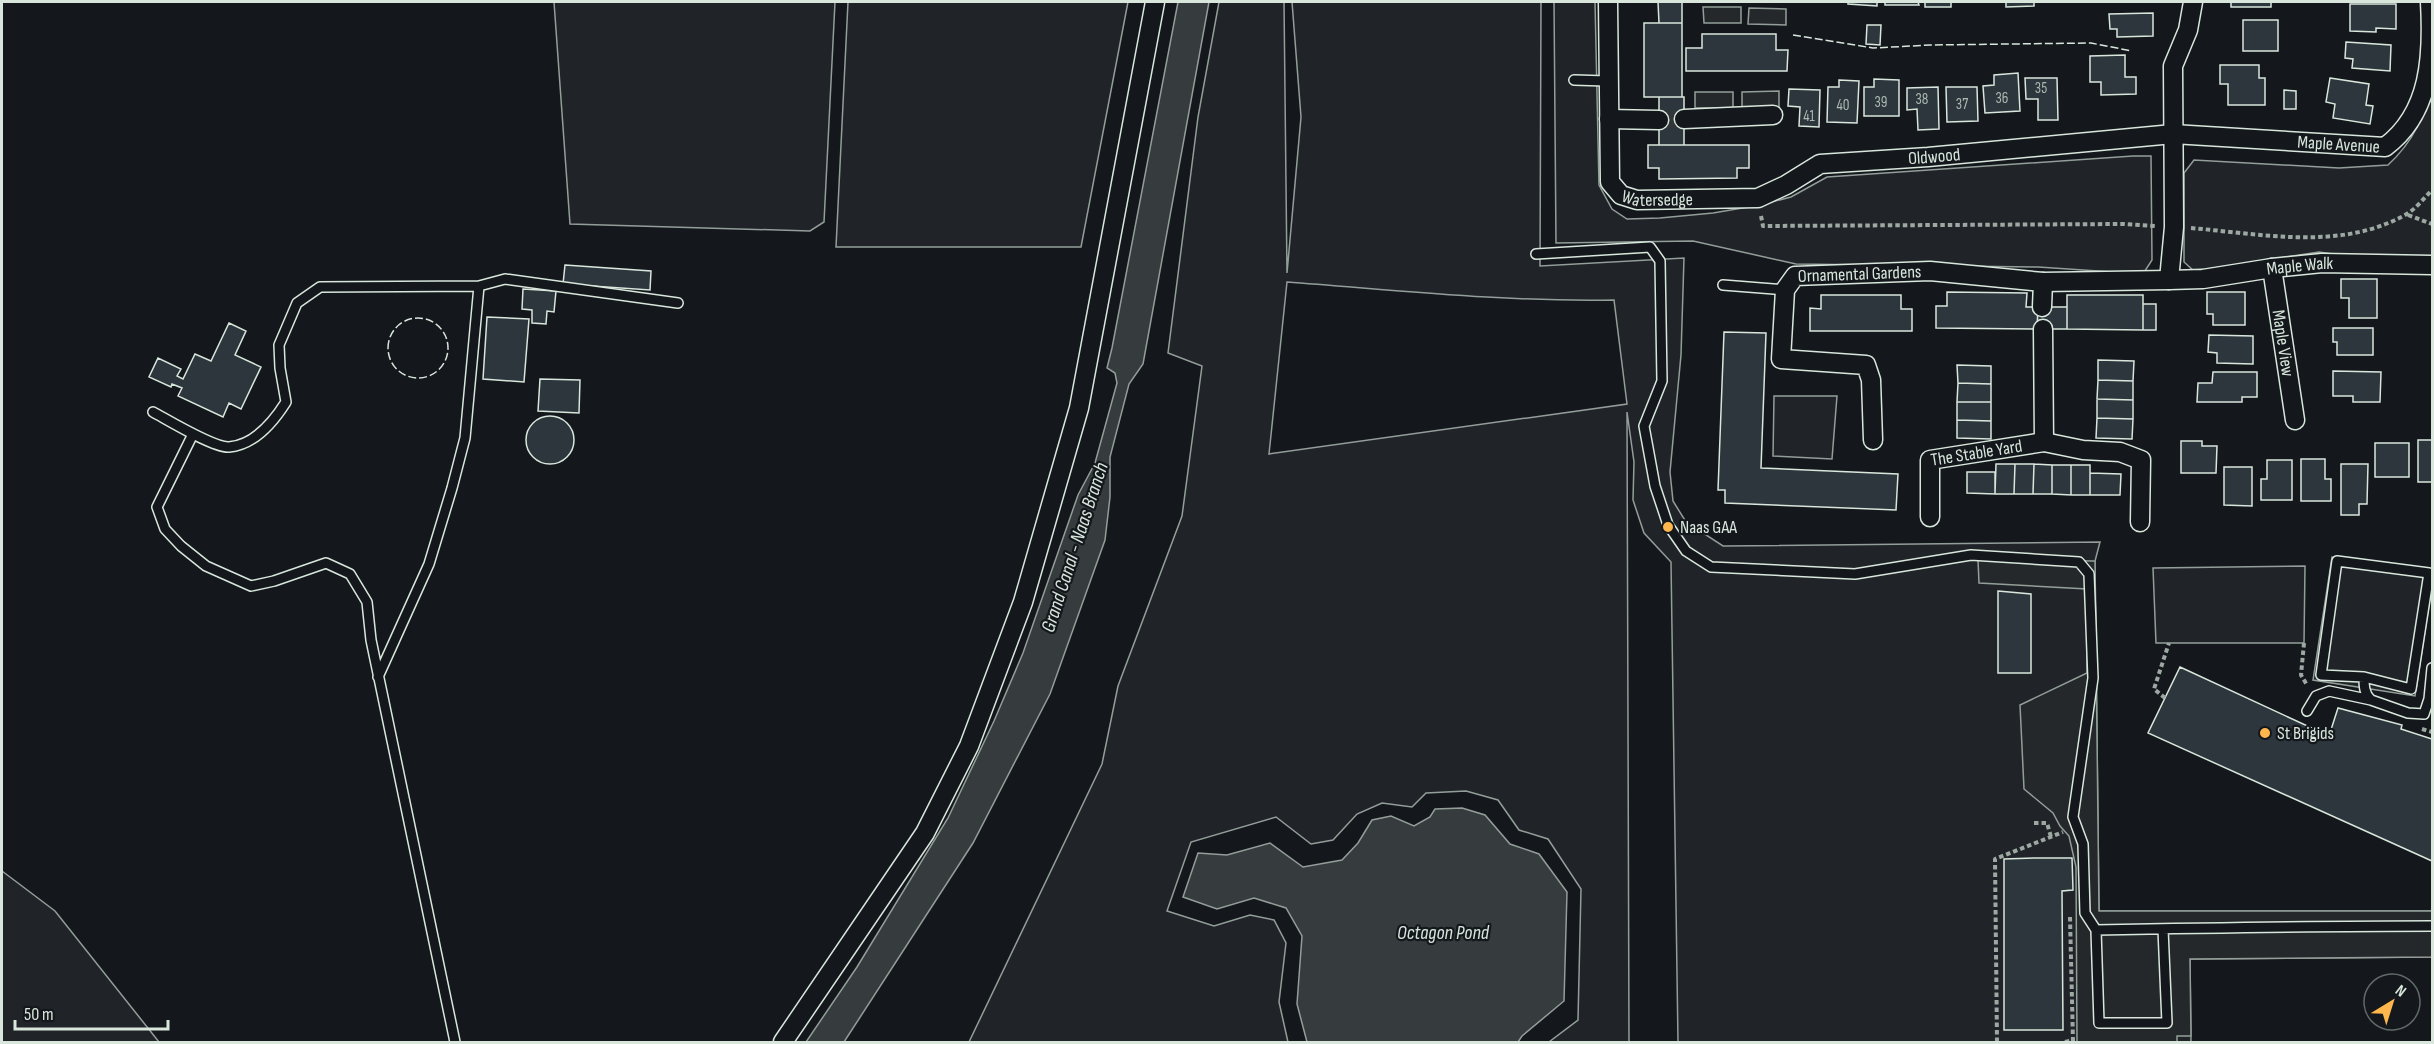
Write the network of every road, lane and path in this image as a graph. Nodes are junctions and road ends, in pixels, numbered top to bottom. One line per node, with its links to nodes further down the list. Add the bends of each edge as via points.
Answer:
1 (1155, 2): 54 (street, via 1079,408 1023,602 969,746 925,833)
2 (1608, 2): 7 (street, Watersedge)
3 (2193, 2): 12 (street, via 2188,30 2173,66)
4 (2430, 2): 5 (street, Maple Avenue)
5 (2432, 44): 12 (street, Maple Avenue, via 2419,104 2400,136 2385,147)
6 (1574, 80): 7 (lane)
7 (1607, 81): 9 (street, Watersedge)
8 (1773, 115): 10 (street)
9 (1609, 119): 11 (street); 15 (street, Watersedge, via 1610,182 1621,195 1636,200)
10 (1684, 119)
11 (1659, 120)
12 (2173, 134): 14 (street, Oldwood, via 1820,164); 18 (street)
13 (2433, 190): 16 (path)
14 (1758, 198): 15 (street, Oldwood); 18 (path, via 1763,226)
15 (1705, 200)
16 (2407, 214): 17 (path); 18 (path, via 2364,232 2317,239)
17 (2433, 224)
18 (2174, 227): 22 (street)
19 (1536, 254): 46 (lane, via 1650,247 1660,261 1662,381 1644,426 1655,486 1668,525 1686,551 1711,567 1855,574 1971,555 2079,562 2089,574 2093,678 2073,817)
20 (2433, 265): 21 (street, Maple Walk, via 2322,263)
21 (2272, 268): 22 (street, Maple Walk); 31 (street, Maple View)
22 (2169, 280): 23 (street, Ornamental Gardens)
23 (2043, 282): 26 (street, Ornamental Gardens, via 1930,271 1795,276); 28 (street)
24 (1723, 285): 26 (lane)
25 (478, 286): 27 (lane, via 505,279); 32 (lane, via 320,286 297,303 279,345 286,402 273,422 248,441 228,447); 41 (lane, via 465,438 429,564)
26 (1785, 290): 33 (street, Ornamental Gardens, via 1781,358 1866,365 1871,380)
27 (678, 303)
28 (2042, 307)
29 (2043, 329): 34 (street, The Stable Yard)
30 (153, 412): 32 (lane)
31 (2295, 420)
32 (193, 434): 41 (lane, via 157,507 165,529 206,566 251,586 326,562 350,574 367,602)
33 (1873, 440)
34 (2044, 442): 35 (street, The Stable Yard, via 1930,460); 36 (street, The Stable Yard, via 2120,452 2140,460)
35 (1930, 517)
36 (2140, 522)
37 (2431, 573): 40 (lane, via 2411,688); 40 (lane, via 2337,561 2321,675)
38 (2169, 643): 42 (path, via 2154,689)
39 (2433, 668): 43 (lane, via 2424,714 2408,713)
40 (2364, 676): 43 (lane)
41 (378, 677): 53 (lane)
42 (2165, 698)
43 (2371, 700): 44 (lane, via 2329,691 2316,696)
44 (2307, 711)
45 (2034, 823): 47 (path, via 2047,823)
46 (2077, 827): 47 (path); 48 (lane, via 2083,844)
47 (2051, 837): 55 (path, via 1995,859)
48 (2085, 901): 51 (lane, via 2085,913); 52 (path, via 2070,903)
49 (2433, 926): 50 (lane)
50 (2163, 929): 51 (lane); 51 (lane, via 2167,1023 2099,1023)
51 (2096, 930)
52 (2073, 1041): 56 (path)
53 (455, 1042)
54 (783, 1042)
55 (1997, 1042)
56 (2065, 1042)

